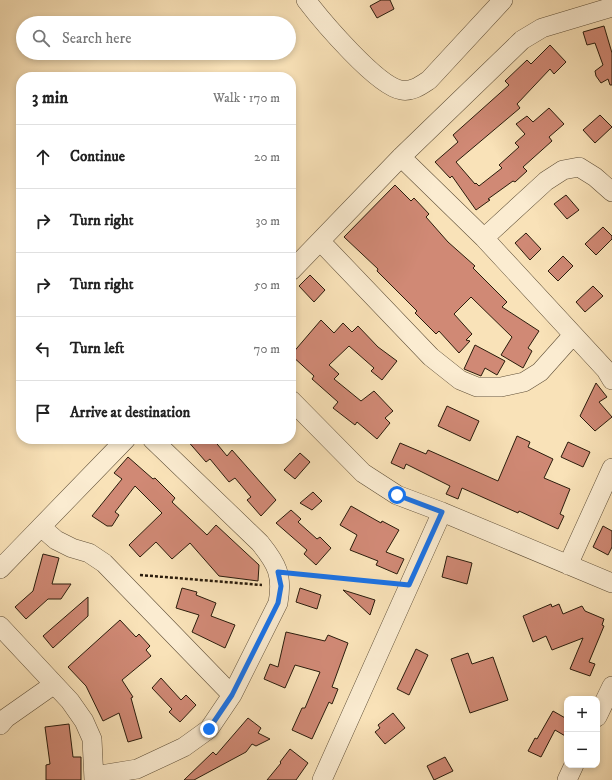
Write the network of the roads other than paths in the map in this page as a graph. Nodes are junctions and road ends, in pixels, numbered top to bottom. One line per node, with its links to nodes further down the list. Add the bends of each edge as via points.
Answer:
1 (306, 0): 2 (street, via 315,13 375,76 390,87 402,90 416,89 429,80)
2 (503, 0)
3 (612, 6): 4 (street, via 542,28 522,40)
4 (401, 157): 6 (street); 7 (street)
5 (612, 192): 6 (street, via 579,167 563,170 546,181)
6 (484, 238): 9 (street)
7 (320, 241): 8 (street); 9 (street, via 431,357 460,380 477,387 501,387 524,382 540,372)
8 (296, 266)
9 (573, 335): 10 (street, via 606,370)
10 (612, 380)
11 (296, 405): 15 (street, via 363,474 397,495)
12 (121, 444): 16 (street)
13 (157, 444): 23 (street, via 260,543 272,557 280,579 278,603)
14 (612, 468): 17 (street)
15 (442, 512): 17 (street); 28 (street)
16 (41, 527): 18 (street); 23 (street, via 56,540 89,553 104,563)
17 (568, 565): 19 (street)
18 (0, 569)
19 (612, 583)
20 (0, 626): 21 (street)
21 (53, 685): 25 (street); 27 (street, via 70,701 84,721 92,739)
22 (612, 686): 24 (street)
23 (232, 695): 27 (street, via 209,729 184,747 137,769)
24 (602, 718)
25 (0, 725)
26 (573, 768): 29 (street)
27 (94, 778)
28 (322, 780)
29 (567, 780)

